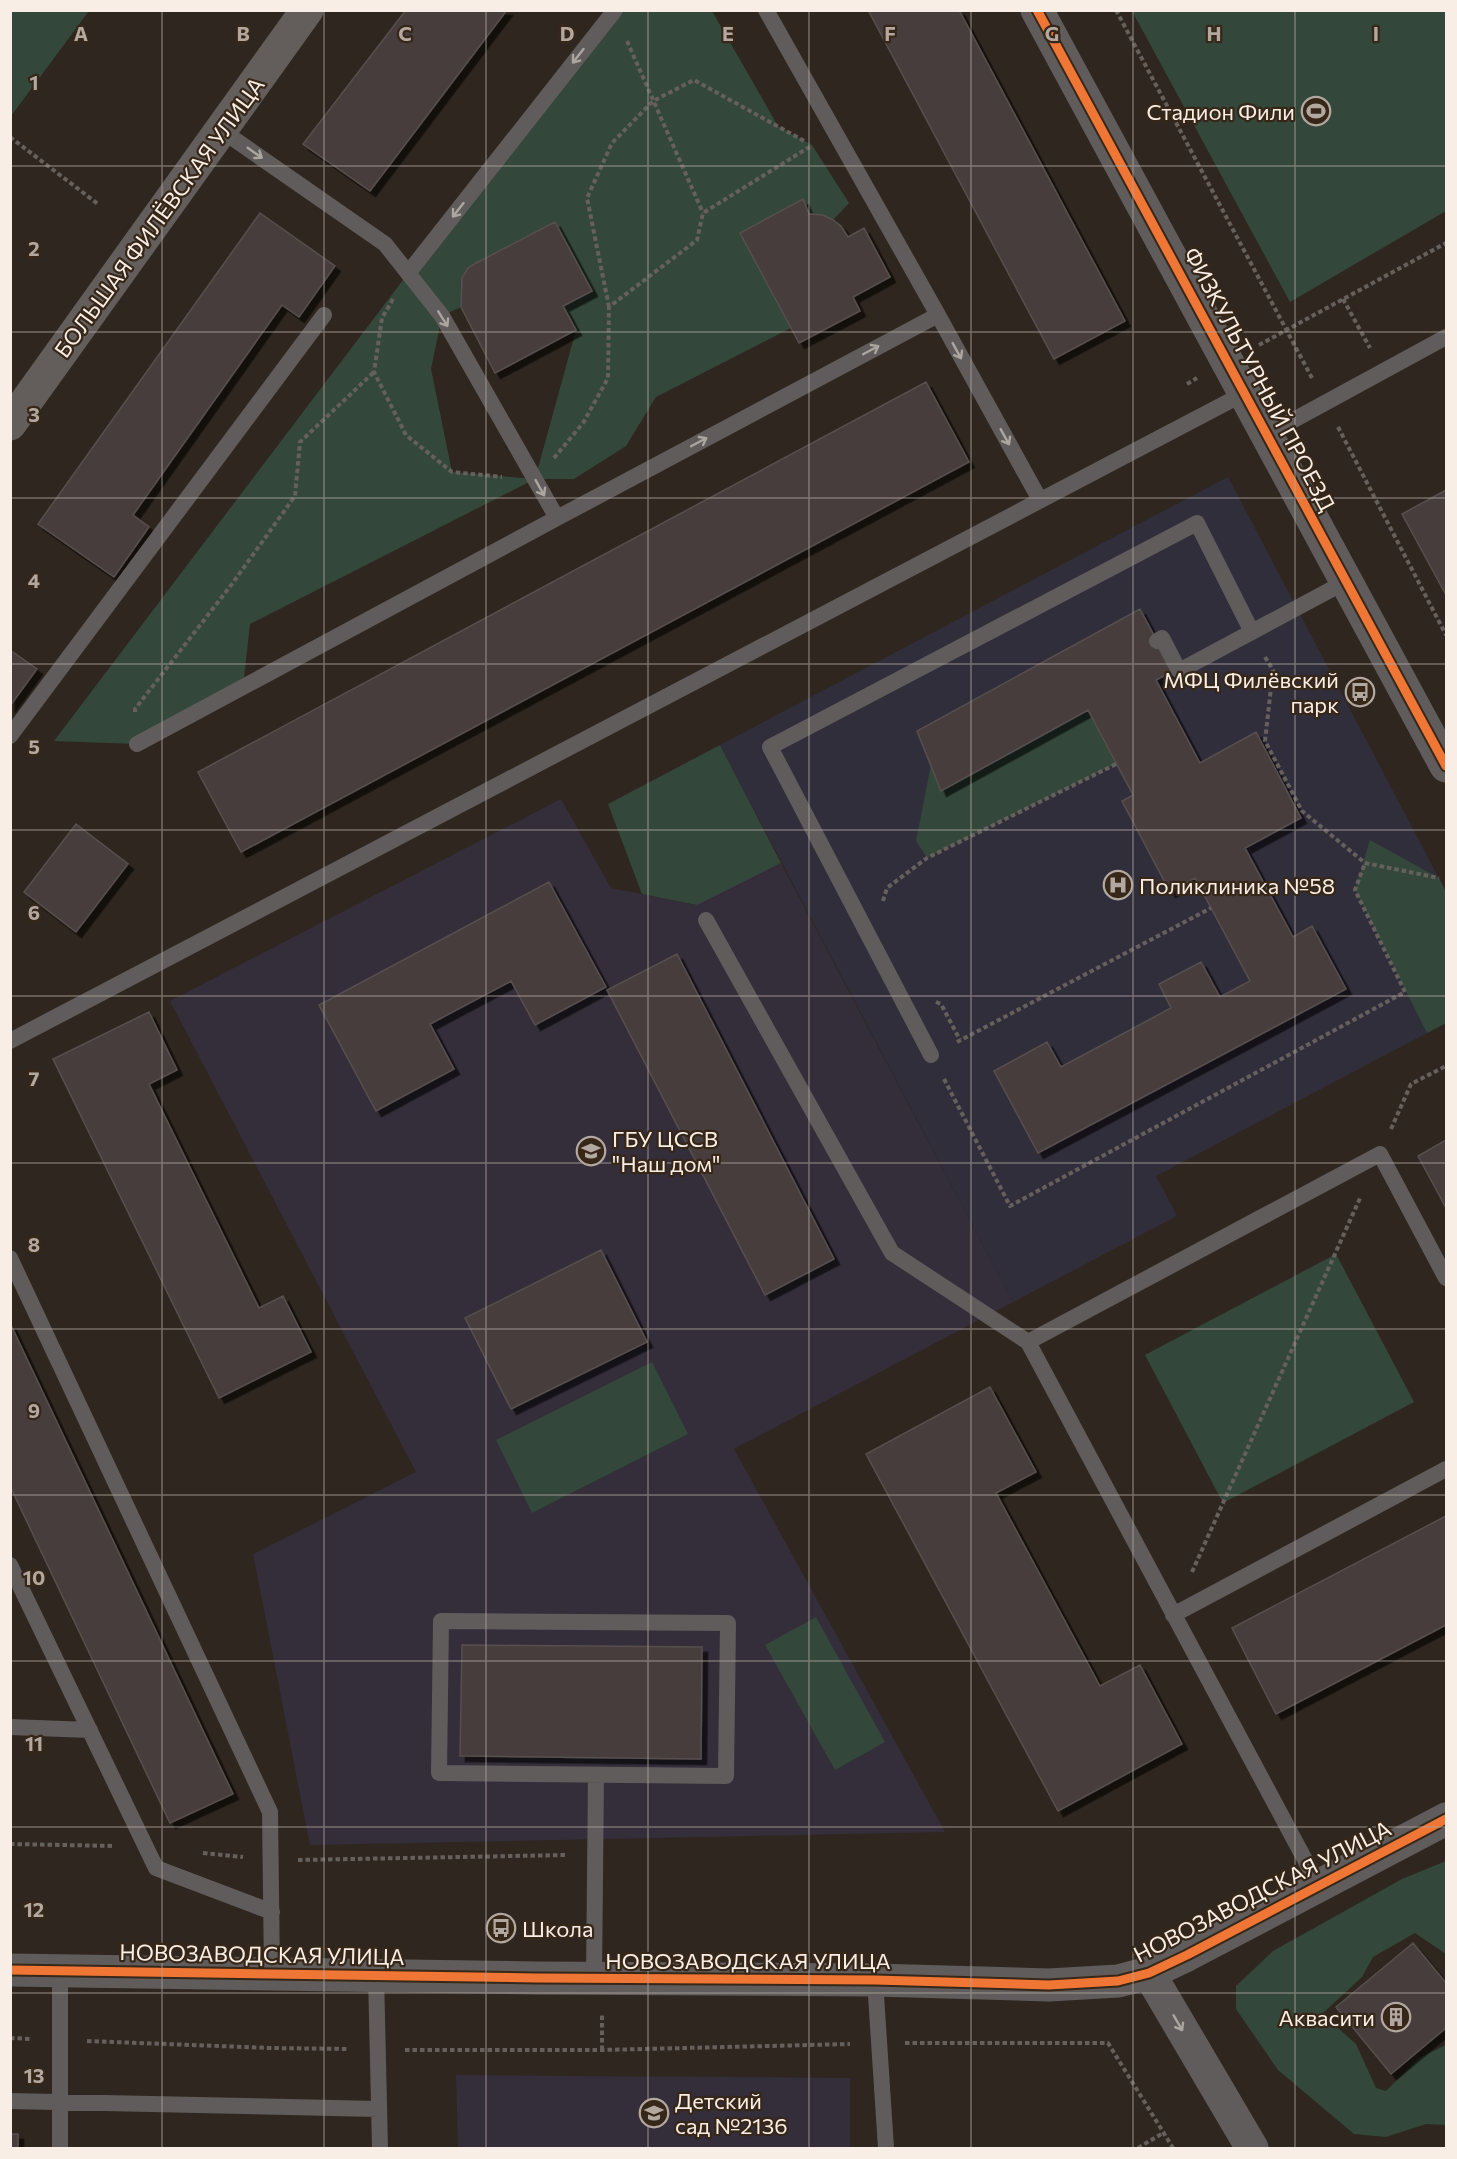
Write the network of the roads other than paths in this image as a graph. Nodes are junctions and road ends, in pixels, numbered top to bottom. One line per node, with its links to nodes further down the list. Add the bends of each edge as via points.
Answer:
1 (307, 10): 5 (main road, БОЛЬШАЯ ФИЛЁВСКАЯ УЛИЦА)
2 (766, 10): 8 (lane)
3 (1037, 10): 10 (street, ФИЗКУЛЬТУРНЫЙ ПРОЕЗД)
4 (614, 11): 6 (lane, one-way to 6)
5 (221, 130): 6 (lane, one-way to 6, via 385,244); 11 (main road, БОЛЬШАЯ ФИЛЁВСКАЯ УЛИЦА)
6 (409, 272): 14 (lane, one-way to 14, via 442,316)
7 (324, 315): 18 (lane)
8 (938, 315): 13 (lane, one-way to 13); 14 (lane, one-way to 8)
9 (1446, 337): 12 (lane)
10 (1245, 393): 12 (street, ФИЗКУЛЬТУРНЫЙ ПРОЕЗД); 13 (lane)
11 (10, 424)
12 (1268, 434): 15 (street, ФИЗКУЛЬТУРНЫЙ ПРОЕЗД)
13 (1040, 500): 22 (lane)
14 (557, 518): 19 (lane)
15 (1347, 581): 16 (lane); 20 (street, ФИЗКУЛЬТУРНЫЙ ПРОЕЗД)
16 (1252, 632): 17 (lane, via 1179,671 1162,638); 23 (lane, via 1197,523 770,747)
17 (1157, 641)
18 (10, 736)
19 (136, 744)
20 (1446, 766)
21 (706, 920): 26 (lane, via 892,1253)
22 (10, 1041)
23 (931, 1055)
24 (10, 1258): 35 (lane, via 270,1812)
25 (1446, 1278): 26 (lane, via 1380,1154)
26 (1028, 1342): 29 (lane)
27 (1446, 1469): 29 (lane)
28 (10, 1565): 31 (lane)
29 (1173, 1615): 34 (lane)
30 (10, 1727): 31 (lane)
31 (90, 1730): 35 (lane, via 156,1868)
32 (596, 1775): 32 (lane, via 439,1773 441,1621 728,1623 726,1776); 41 (lane)
33 (1446, 1819): 34 (street, НОВОЗАВОДСКАЯ УЛИЦА)
34 (1319, 1886): 39 (street, НОВОЗАВОДСКАЯ УЛИЦА)
35 (272, 1912): 38 (lane)
36 (10, 1970): 37 (street, НОВОЗАВОДСКАЯ УЛИЦА)
37 (60, 1971): 38 (street, НОВОЗАВОДСКАЯ УЛИЦА); 44 (lane)
38 (272, 1973): 40 (street, НОВОЗАВОДСКАЯ УЛИЦА)
39 (1149, 1973): 42 (street, НОВОЗАВОДСКАЯ УЛИЦА, via 1118,1981 1049,1985); 49 (street, one-way to 49)
40 (376, 1974): 41 (street, НОВОЗАВОДСКАЯ УЛИЦА); 45 (lane)
41 (594, 1979): 42 (street, НОВОЗАВОДСКАЯ УЛИЦА)
42 (875, 1980): 48 (lane)
43 (10, 2102): 44 (lane)
44 (60, 2102): 45 (lane); 46 (lane)
45 (378, 2109): 47 (lane)
46 (60, 2148)
47 (380, 2148)
48 (886, 2148)
49 (1252, 2148)

